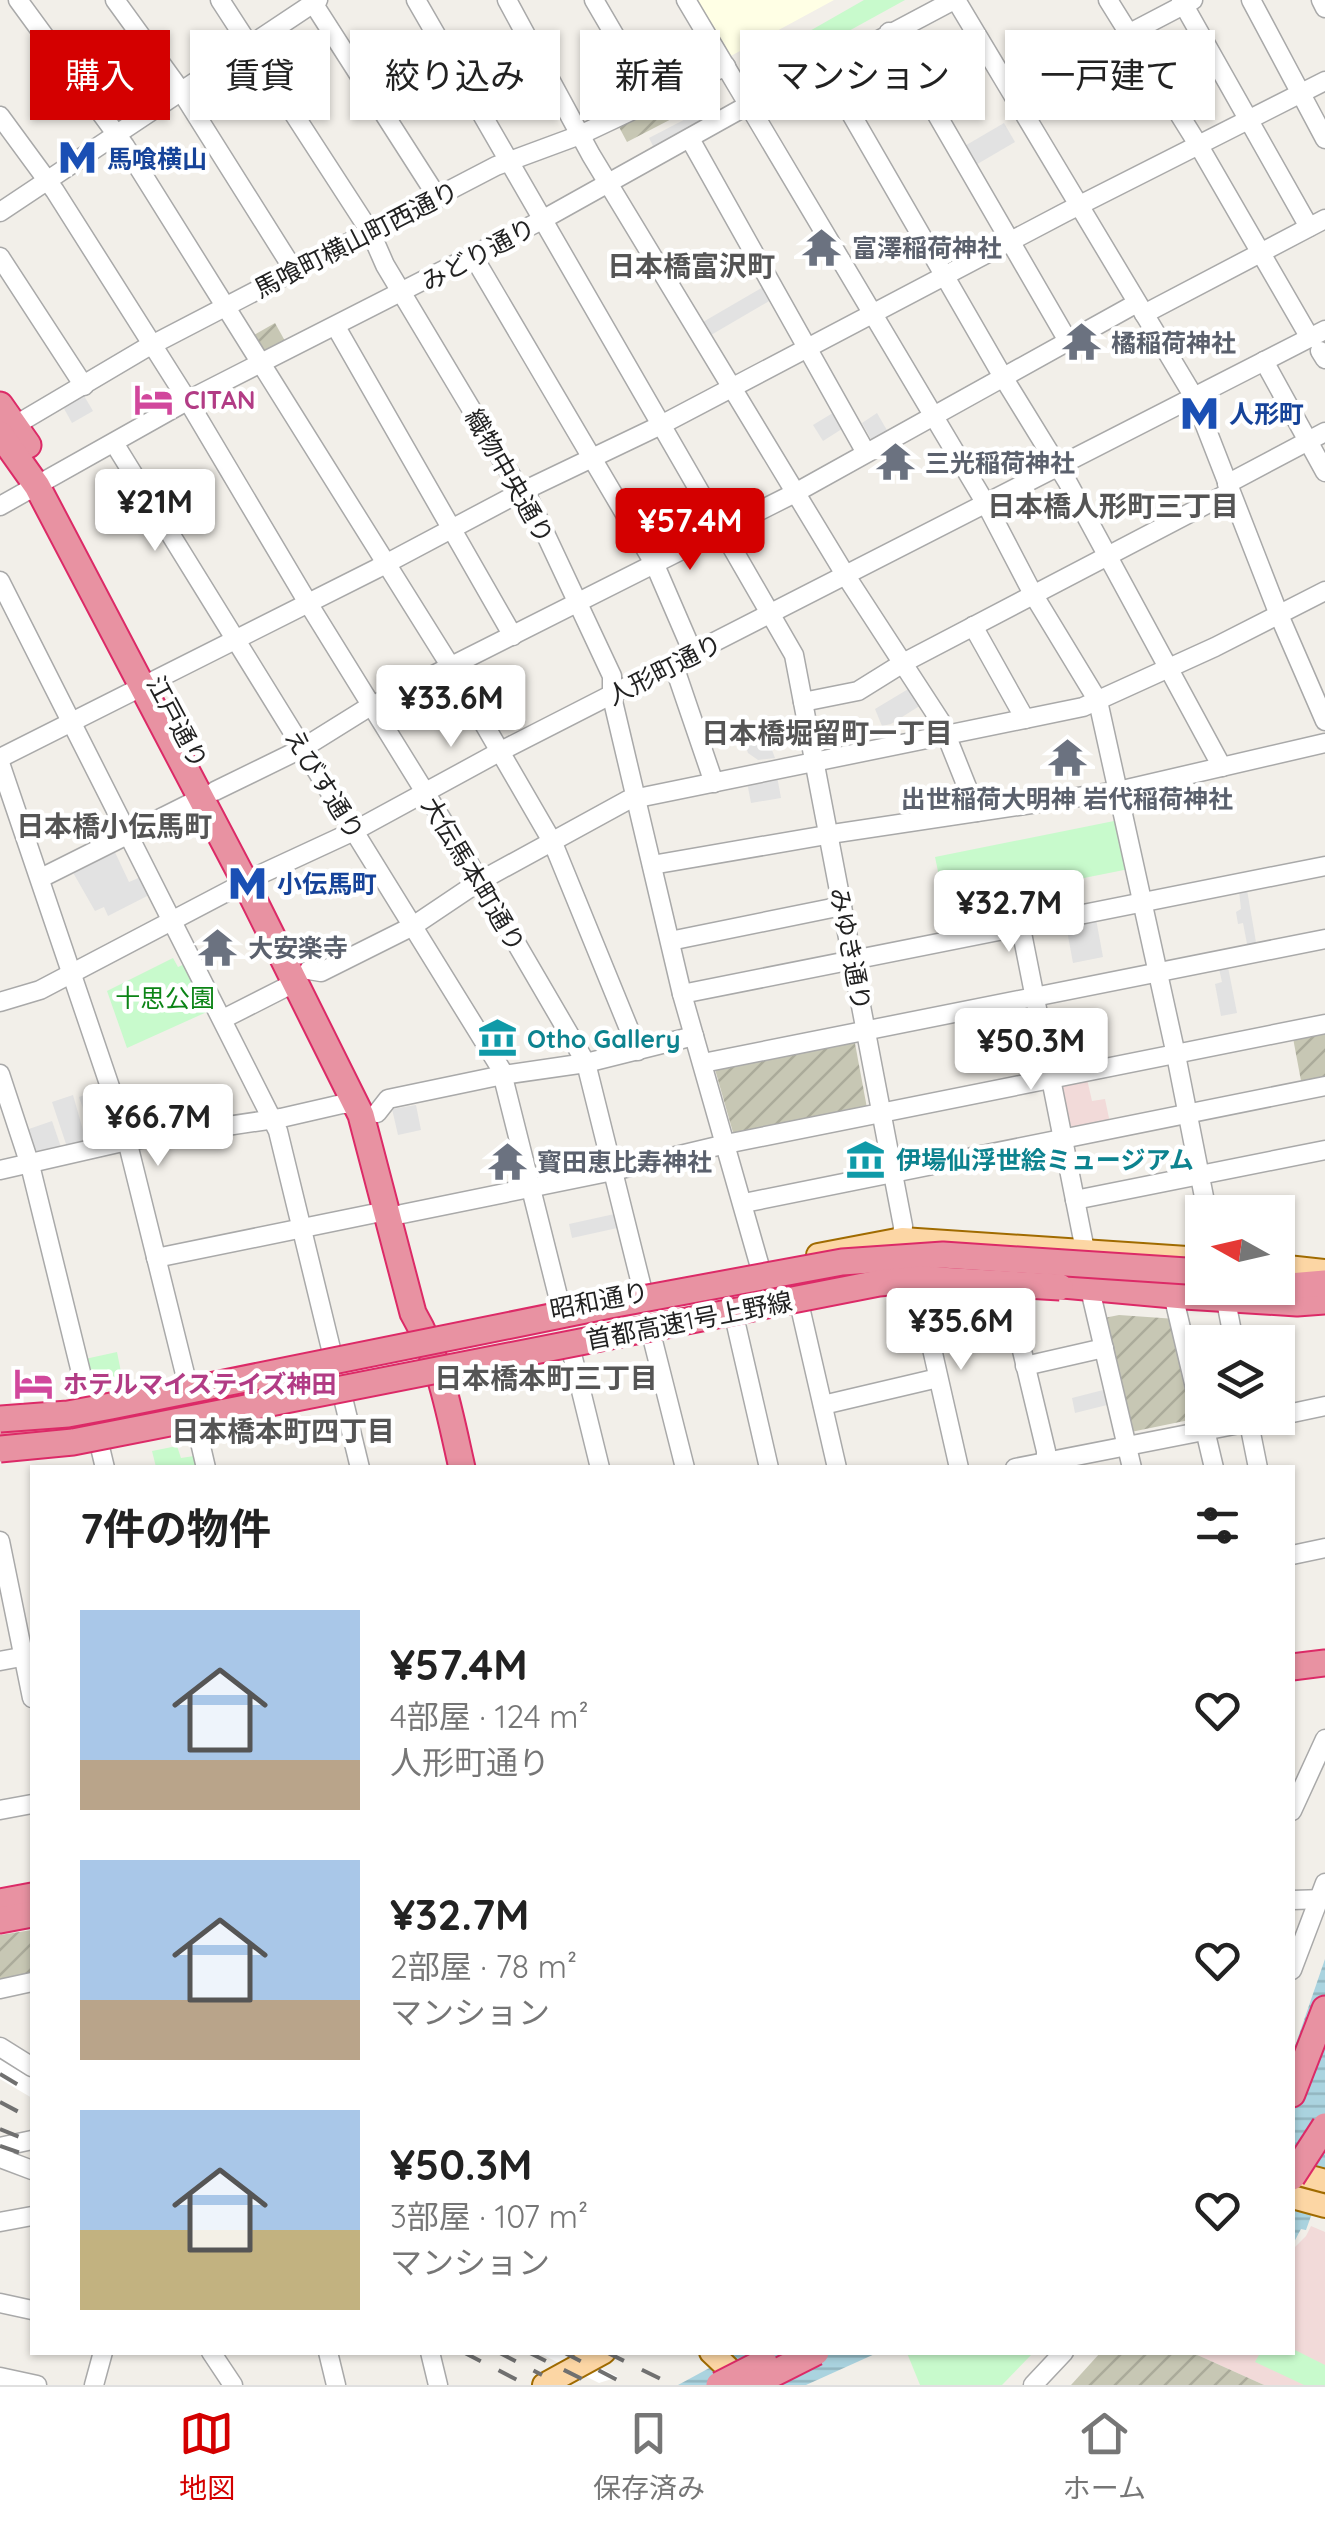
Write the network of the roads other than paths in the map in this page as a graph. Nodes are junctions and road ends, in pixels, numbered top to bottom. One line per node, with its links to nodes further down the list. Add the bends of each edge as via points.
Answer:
1 (18, 0): 37 (street)
2 (115, 0): 25 (street)
3 (220, 0): 15 (street, 織物中央通り)
4 (416, 0): 42 (street, みゆき通り)
5 (507, 0): 38 (street)
6 (594, 0): 17 (street)
7 (686, 0): 21 (street)
8 (955, 0): 18 (street, みどり通り); 46 (street)
9 (1108, 0): 19 (street)
10 (1251, 0): 27 (street)
11 (1321, 0): 14 (street)
12 (316, 2): 16 (street); 45 (street)
13 (1186, 2): 20 (street); 36 (street)
14 (1325, 8)
15 (240, 30)
16 (274, 30)
17 (612, 30)
18 (893, 30)
19 (1126, 30)
20 (1135, 30)
21 (726, 66): 22 (street, 馬喰町横山町西通り); 26 (street)
22 (720, 69)
23 (1325, 81): 27 (street)
24 (190, 85): 25 (street)
25 (181, 91): 37 (street); 55 (street)
26 (740, 91)
27 (1302, 92): 36 (street); 40 (street)
28 (740, 112): 39 (street, みどり通り)
29 (0, 116): 43 (street, 大伝馬本町通り)
30 (298, 120): 50 (street, 織物中央通り)
31 (612, 120): 38 (street, 馬喰町横山町西通り)
32 (757, 120): 60 (street)
33 (854, 120): 56 (street)
34 (939, 120): 51 (street)
35 (1182, 120): 41 (street)
36 (1248, 120): 41 (street); 49 (street)
37 (115, 134): 43 (street); 58 (street)
38 (580, 135): 42 (street, 馬喰町横山町西通り); 44 (street)
39 (690, 139): 44 (street, みどり通り); 65 (street)
40 (1325, 139)
41 (1198, 146): 46 (street); 52 (street)
42 (510, 161): 45 (street, 馬喰町横山町西通り); 48 (street, みゆき通り)
43 (47, 179): 47 (street); 64 (street, 大伝馬本町通り)
44 (609, 183): 48 (street, みどり通り); 70 (street)
45 (438, 198): 50 (street, 馬喰町横山町西通り)
46 (1079, 206): 51 (street); 59 (street)
47 (0, 212)
48 (542, 220): 53 (street, みどり通り); 74 (street, みゆき通り)
49 (1319, 227): 52 (street)
50 (371, 233): 55 (street, 馬喰町横山町西通り); 57 (street, 織物中央通り)
51 (1010, 243): 56 (street); 62 (street)
52 (1260, 254): 59 (street); 63 (street)
53 (473, 256): 57 (street, みどり通り); 80 (street)
54 (0, 257): 69 (street)
55 (295, 272): 58 (street, 馬喰町横山町西通り)
56 (944, 277): 60 (street); 68 (street)
57 (402, 294): 61 (street, みどり通り); 85 (street, 織物中央通り)
58 (226, 307): 64 (street, 馬喰町横山町西通り); 67 (street)
59 (1140, 308): 62 (street); 71 (street)
60 (873, 313): 65 (street); 73 (street)
61 (336, 328): 67 (street, みどり通り); 89 (street)
62 (1068, 341): 68 (street)
63 (1320, 344): 66 (street, 人形町通り)
64 (153, 346): 69 (street, 馬喰町横山町西通り); 72 (street, 大伝馬本町通り)
65 (808, 348): 70 (street); 79 (street)
66 (1264, 361): 71 (street, 人形町通り); 77 (street)
67 (262, 364): 72 (street, みどり通り); 92 (street)
68 (1002, 377): 73 (street); 81 (street)
69 (84, 386): 75 (street, 馬喰町横山町西通り)
70 (731, 386): 74 (street); 86 (street)
71 (1194, 396): 81 (street, 人形町通り); 84 (street)
72 (188, 401): 78 (street, みどり通り); 98 (street, 大伝馬本町通り)
73 (932, 416): 79 (street); 87 (street)
74 (660, 426): 80 (street); 90 (street, みゆき通り)
75 (3, 427): 83 (highway, 江戸通り)
76 (1325, 432): 77 (street)
77 (1307, 442): 82 (street); 84 (street)
78 (114, 443): 83 (street, みどり通り); 104 (street, えびす通り)
79 (866, 451): 86 (street)
80 (592, 460): 85 (street); 93 (street)
81 (1058, 468): 87 (street, 人形町通り); 91 (street)
82 (1325, 472)
83 (44, 482): 88 (street, みどり通り); 110 (highway, 江戸通り)
84 (1228, 488): 91 (street); 100 (street)
85 (521, 492): 89 (street); 99 (street, 織物中央通り)
86 (795, 493): 90 (street); 94 (street)
87 (986, 504): 94 (street, 人形町通り); 97 (street)
88 (0, 506)
89 (453, 527): 92 (street); 103 (street)
90 (722, 529): 93 (street); 101 (street, みゆき通り)
91 (1108, 558): 97 (street); 109 (street)
92 (384, 564): 98 (street); 108 (street)
93 (655, 566): 99 (street); 105 (street)
94 (846, 576): 101 (street, 人形町通り); 107 (street)
95 (0, 581): 117 (street)
96 (1325, 591): 100 (street)
97 (1033, 594): 102 (street); 113 (street)
98 (308, 602): 104 (street); 114 (street, 大伝馬本町通り)
99 (578, 602): 103 (street); 111 (street, 織物中央通り, via 612,676)
100 (1279, 615): 109 (street); 116 (street)
101 (770, 616): 105 (street, 人形町通り); 112 (street, みゆき通り, via 794,655)
102 (973, 626): 107 (street); 115 (street)
103 (513, 636): 108 (street)
104 (236, 639): 110 (street); 120 (street, えびす通り)
105 (693, 653): 106 (street, 人形町通り)
106 (673, 663): 111 (street, 人形町通り); 125 (street)
107 (903, 663): 112 (street, via 858,691); 118 (street)
108 (451, 667): 114 (street); 121 (street)
109 (1169, 668): 113 (street); 124 (street)
110 (148, 683): 117 (street); 128 (highway, 江戸通り)
111 (612, 696): 121 (street, 人形町通り); 129 (street, 織物中央通り)
112 (803, 702): 123 (street, みゆき通り)
113 (1098, 702): 115 (street); 126 (street)
114 (372, 708): 120 (street); 127 (street, 大伝馬本町通り)
115 (1025, 720): 118 (street)
116 (1325, 721)
117 (72, 724): 122 (street); 132 (street)
118 (948, 735): 123 (street); 130 (street)
119 (1325, 743): 124 (street)
120 (303, 748): 128 (street); 131 (street, えびす通り)
121 (500, 751): 127 (street, 人形町通り); 134 (street)
122 (0, 760): 137 (street)
123 (816, 760): 125 (street); 133 (street, みゆき通り)
124 (1222, 768): 126 (street)
125 (714, 784): 129 (street)
126 (1118, 791): 130 (street); 140 (street)
127 (424, 792): 131 (street, 人形町通り); 139 (street, 大伝馬本町通り)
128 (208, 794): 132 (street); 138 (highway, 江戸通り)
129 (636, 797): 134 (street); 135 (street, 織物中央通り)
130 (977, 812): 133 (street)
131 (354, 831): 138 (street, 人形町通り); 143 (street, えびす通り)
132 (126, 833): 137 (street); 142 (street)
133 (829, 835): 135 (street); 141 (street, みゆき通り)
134 (553, 842): 139 (street); 158 (street)
135 (652, 865): 146 (street, 織物中央通り)
136 (1325, 866): 140 (street)
137 (40, 878): 148 (street)
138 (252, 879): 142 (street, 人形町通り); 150 (highway, 江戸通り)
139 (480, 881): 143 (street); 160 (street, 大伝馬本町通り)
140 (1144, 904): 144 (street); 149 (street)
141 (842, 906): 146 (street); 147 (street, みゆき通り)
142 (172, 922): 148 (street, 人形町通り); 154 (street)
143 (413, 926): 150 (street); 163 (street, えびす通り)
144 (1021, 928): 147 (street); 152 (street)
145 (1325, 939): 149 (street)
146 (670, 941): 151 (street, 織物中央通り)
147 (853, 961): 151 (street); 156 (street, みゆき通り)
148 (73, 973): 153 (street, 人形町通り); 170 (street)
149 (1158, 974): 152 (street); 159 (street)
150 (302, 976): 154 (street); 166 (highway, 江戸通り)
151 (682, 994): 157 (street, 織物中央通り)
152 (1034, 998): 156 (street); 164 (street)
153 (0, 1002)
154 (223, 1019): 169 (street)
155 (1325, 1024): 159 (street)
156 (866, 1031): 161 (street); 167 (street, みゆき通り)
157 (694, 1036): 158 (street); 161 (street, 織物中央通り)
158 (638, 1051): 160 (street)
159 (1176, 1055): 164 (street); 168 (street)
160 (586, 1063): 163 (street); 176 (street, 大伝馬本町通り)
161 (703, 1063): 172 (street, 織物中央通り)
162 (0, 1074): 174 (street)
163 (503, 1075): 166 (street, via 388,1100); 179 (street, えびす通り)
164 (1052, 1081): 167 (street); 171 (street)
165 (1325, 1086): 168 (street)
166 (369, 1114): 169 (street, via 342,1104); 183 (highway, 江戸通り)
167 (882, 1114): 172 (street); 177 (street, みゆき通り)
168 (1188, 1114): 171 (street); 178 (street)
169 (271, 1117): 170 (street); 184 (street)
170 (127, 1140): 174 (street); 188 (street)
171 (1063, 1140): 177 (street); 181 (street)
172 (726, 1144): 176 (street); 182 (street, 織物中央通り)
173 (1325, 1150): 178 (street)
174 (30, 1165): 175 (street); 224 (street)
175 (0, 1170)
176 (613, 1171): 179 (street); 200 (street, 大伝馬本町通り)
177 (893, 1174): 182 (street); 185 (street, みゆき通り)
178 (1199, 1174): 180 (street); 181 (street)
179 (532, 1187): 183 (street); 207 (street, えびす通り)
180 (1203, 1195)
181 (1075, 1200): 187 (street)
182 (744, 1203): 190 (street, 織物中央通り)
183 (394, 1212): 184 (street); 212 (highway, 江戸通り, via 426,1310)
184 (302, 1226): 188 (street); 215 (street)
185 (902, 1239): 186 (main road, 昭和通り); 190 (main road, 昭和通り); 199 (street, みゆき通り)
186 (966, 1242): 187 (main road, 昭和通り); 196 (highway)
187 (1084, 1250): 189 (main road, 昭和通り)
188 (156, 1258): 225 (street)
189 (1185, 1258)
190 (760, 1268): 193 (main road, 昭和通り)
191 (1295, 1270): 194 (main road)
192 (1185, 1271): 230 (highway, 首都高速1号上野線, bridge, via 943,1255 858,1260 82,1411)
193 (724, 1275): 200 (main road, 昭和通り); 211 (highway, via 650,1308 478,1346)
194 (1325, 1276): 195 (highway); 198 (highway)
195 (1295, 1277)
196 (1061, 1280): 197 (highway); 203 (highway, 首都高速1号上野線); 211 (highway, bridge, via 919,1267 705,1306); 237 (highway, 首都高速1号上野線, bridge, via 878,1283 73,1442)
197 (1185, 1283)
198 (1295, 1283)
199 (918, 1287): 201 (main road); 205 (main road); 219 (street, みゆき通り)
200 (644, 1292): 207 (main road, 昭和通り)
201 (1008, 1292): 202 (main road); 218 (street)
202 (1092, 1298): 204 (main road); 214 (street)
203 (1325, 1301)
204 (1175, 1303): 206 (main road); 213 (street)
205 (800, 1306): 209 (main road); 226 (street)
206 (1227, 1306): 208 (main road); 210 (street)
207 (561, 1308): 212 (main road, 昭和通り)
208 (1325, 1312)
209 (735, 1320): 211 (highway); 245 (street)
210 (1231, 1325)
211 (652, 1328): 216 (main road, 昭和通り); 244 (street)
212 (425, 1333): 215 (highway, 昭和通り); 217 (highway, via 451,1352); 220 (highway, 江戸通り)
213 (1185, 1345)
214 (1104, 1348): 218 (street); 236 (street)
215 (338, 1352): 220 (highway, via 413,1358); 225 (highway, 昭和通り)
216 (572, 1354): 217 (main road, 昭和通り); 243 (street)
217 (504, 1366): 220 (main road, 昭和通り)
218 (1025, 1366): 248 (street)
219 (938, 1378): 226 (street); 247 (street, みゆき通り)
220 (440, 1380): 223 (highway, 昭和通り); 242 (highway, 江戸通り)
221 (146, 1390): 222 (highway); 224 (highway, 昭和通り); 225 (highway, 昭和通り)
222 (223, 1392): 225 (highway); 233 (highway, via 388,1364 224,1402)
223 (342, 1398): 225 (highway, 昭和通り); 241 (street)
224 (88, 1401): 228 (highway, 昭和通り)
225 (191, 1402): 231 (highway); 233 (highway, 昭和通り); 240 (street)
226 (823, 1406): 246 (street)
227 (1325, 1406): 229 (street)
228 (0, 1411)
229 (1295, 1412)
230 (0, 1420)
231 (0, 1433)
232 (1185, 1434): 236 (street)
233 (142, 1435): 238 (highway, 昭和通り)
234 (1206, 1435): 250 (street)
235 (1252, 1435): 251 (street)
236 (1127, 1446): 248 (street); 249 (street)
237 (0, 1449)
238 (102, 1455): 239 (highway, 昭和通り)
239 (0, 1458)
240 (205, 1465)
241 (359, 1465)
242 (461, 1465)
243 (599, 1465)
244 (684, 1465)
245 (768, 1465)
246 (837, 1465)
247 (957, 1465)
248 (1046, 1465)
249 (1131, 1465)
250 (1213, 1465)
251 (1257, 1465)
252 (0, 1541): 255 (street)
253 (1325, 1548): 254 (street)
254 (1295, 1554)
255 (28, 1655): 256 (street)
256 (0, 1661)
257 (1295, 1661): 258 (highway)
258 (1325, 1663)
259 (1325, 1739): 261 (street)
260 (30, 1804): 262 (street)
261 (1295, 1805)
262 (0, 1810)
263 (1323, 1893): 265 (street); 269 (street)
264 (30, 1896): 266 (highway)
265 (1295, 1899)
266 (0, 1902)
267 (30, 1914): 268 (highway)
268 (0, 1920)
269 (1295, 1963)
270 (30, 1982): 271 (street)
271 (0, 1989)
272 (1325, 2010): 275 (highway)
273 (0, 2047): 274 (street)
274 (30, 2066)
275 (1295, 2086)
276 (1325, 2126): 281 (highway, bridge)
277 (30, 2140): 278 (street)
278 (0, 2146)
279 (0, 2158): 280 (street)
280 (30, 2169)
281 (1295, 2170)
282 (1295, 2176): 284 (main road)
283 (1295, 2197): 284 (main road)
284 (1323, 2197)
285 (0, 2207): 287 (street)
286 (30, 2216): 287 (street)
287 (0, 2222)
288 (0, 2303): 289 (street)
289 (30, 2306)
290 (103, 2355): 302 (street)
291 (213, 2355): 303 (street)
292 (329, 2355): 304 (street)
293 (431, 2355): 305 (street)
294 (599, 2355): 306 (main road)
295 (714, 2355): 308 (main road)
296 (744, 2355): 309 (main road, bridge)
297 (776, 2355): 307 (highway, bridge)
298 (810, 2355): 308 (highway, bridge)
299 (1061, 2355): 310 (street)
300 (0, 2377): 301 (street)
301 (36, 2385)
302 (94, 2385)
303 (233, 2385)
304 (336, 2385)
305 (438, 2385)
306 (544, 2385)
307 (719, 2385)
308 (749, 2385)
309 (774, 2385)
310 (1033, 2385)

